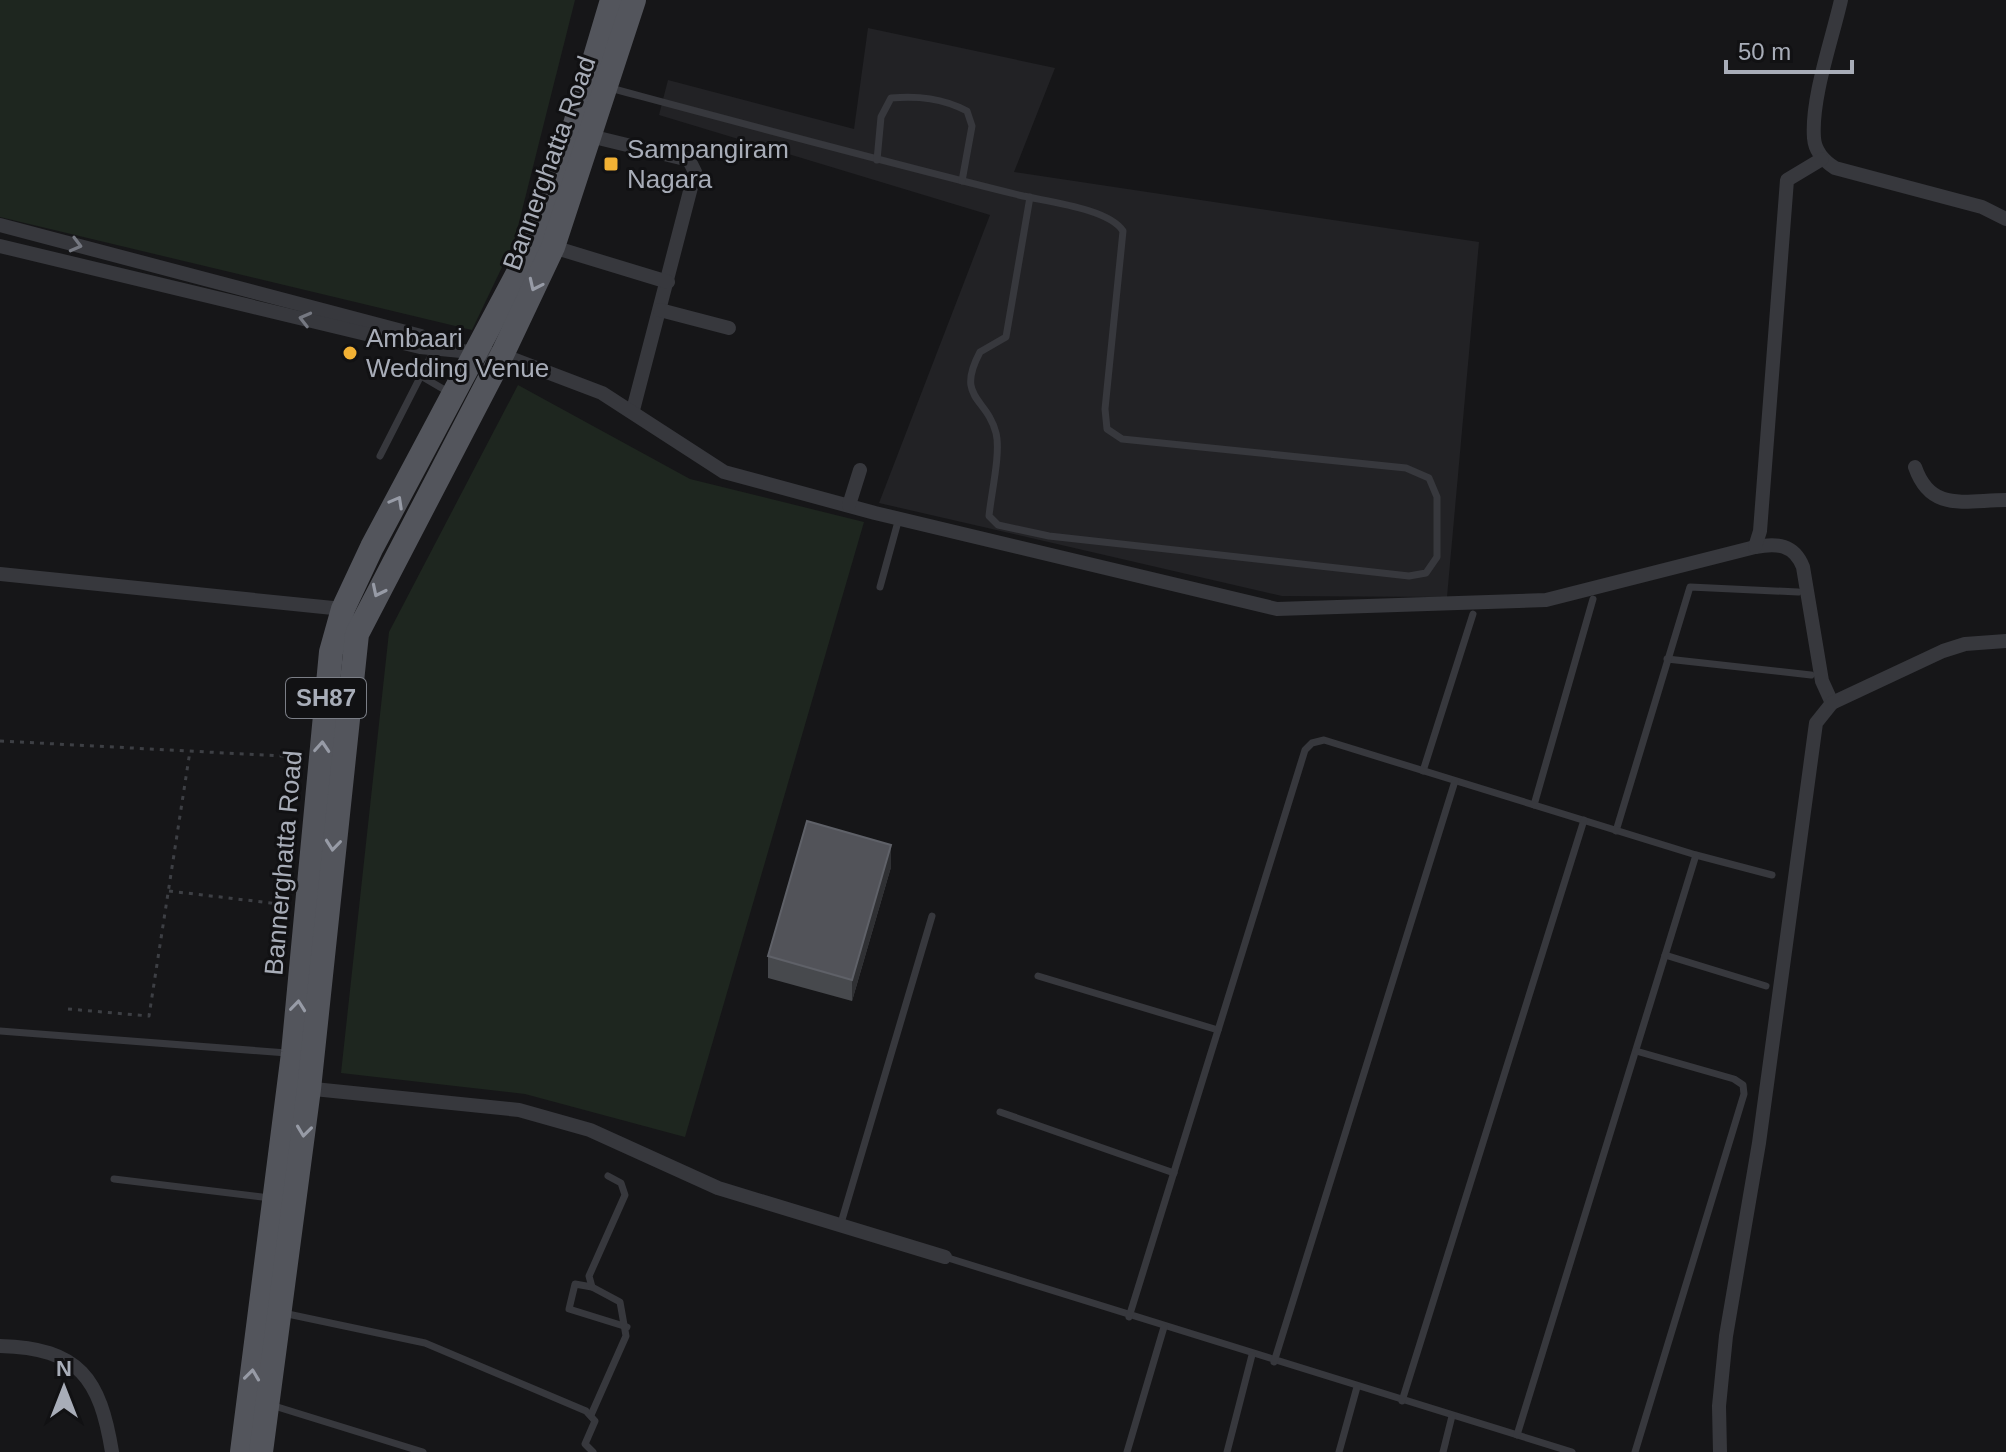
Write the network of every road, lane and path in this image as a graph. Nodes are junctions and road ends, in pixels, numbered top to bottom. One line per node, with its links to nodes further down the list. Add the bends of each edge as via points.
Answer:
1 (612, 0): 5 (main road, Bannerghatta Road / SH87)
2 (634, 0): 4 (main road, Bannerghatta Road / SH87)
3 (1841, 0): 6 (street, via 1815,116 1814,141)
4 (608, 88): 5 (main road, Bannerghatta Road / SH87); 7 (lane)
5 (582, 143): 13 (main road, Bannerghatta Road / SH87); 14 (street, via 694,165); 18 (main road, Bannerghatta Road / SH87, via 536,239)
6 (1822, 159): 10 (street, via 1835,168 1982,207); 28 (street, via 1787,180)
7 (877, 160): 8 (lane); 8 (lane, via 881,117 891,98 950,102 967,111 972,126)
8 (962, 181): 9 (lane)
9 (1030, 197): 9 (lane, via 1100,214 1117,221 1123,231 1107,429 1122,439 1406,468 1429,478 1437,497 1437,557 1426,573 1409,576 1049,536 998,525 989,516 997,435 970,383 980,352 1006,337)
10 (2006, 219)
11 (0, 225): 17 (street, one-way to 17, via 421,336)
12 (0, 246): 17 (street, one-way to 12, via 420,347)
13 (553, 247): 14 (street); 18 (main road, Bannerghatta Road / SH87, one-way to 18)
14 (668, 282): 15 (street)
15 (660, 310): 16 (street); 21 (street)
16 (729, 328)
17 (436, 346): 18 (street); 19 (lane)
18 (491, 353): 20 (main road, Bannerghatta Road / SH87); 21 (street, via 602,393); 60 (main road, Bannerghatta Road / SH87, one-way to 60, via 357,634)
19 (421, 376): 20 (lane); 22 (lane)
20 (455, 396): 33 (main road, Bannerghatta Road / SH87, one-way to 20)
21 (633, 410): 26 (street, via 724,472)
22 (380, 456)
23 (1915, 467): 25 (street, via 1922,487 1942,500)
24 (860, 470): 26 (street)
25 (2006, 500)
26 (849, 505): 27 (street)
27 (899, 518): 28 (street, via 1277,609 1546,600); 30 (lane)
28 (1755, 547): 38 (street, via 1788,547 1800,561 1822,681)
29 (0, 574): 33 (street)
30 (880, 587)
31 (1798, 592): 36 (lane, via 1690,587)
32 (1593, 599): 44 (lane)
33 (343, 609): 41 (main road, Bannerghatta Road / SH87, one-way to 33, via 331,652)
34 (1473, 614): 42 (lane)
35 (2006, 641): 38 (street, via 1965,644)
36 (1667, 659): 37 (lane); 46 (lane)
37 (1811, 675)
38 (1832, 703): 93 (street, via 1813,736 1759,1143 1726,1336)
39 (0, 741): 40 (path)
40 (190, 751): 41 (path); 49 (path)
41 (321, 758): 50 (main road, Bannerghatta Road / SH87)
42 (1423, 771): 43 (lane); 56 (lane, via 1324,740 1305,750)
43 (1455, 781): 44 (lane); 75 (lane)
44 (1534, 805): 45 (lane)
45 (1584, 820): 46 (lane); 77 (lane)
46 (1616, 831): 47 (lane)
47 (1696, 855): 48 (lane); 52 (lane)
48 (1772, 875)
49 (169, 891): 50 (path); 55 (path, via 149,1016)
50 (308, 908): 59 (main road, Bannerghatta Road / SH87, one-way to 50)
51 (932, 916): 66 (lane)
52 (1665, 955): 54 (lane); 58 (lane)
53 (1038, 976): 56 (lane)
54 (1766, 986)
55 (68, 1009)
56 (1218, 1030): 62 (lane)
57 (0, 1031): 59 (lane)
58 (1636, 1051): 81 (lane); 92 (lane, via 1734,1079 1743,1085 1744,1094)
59 (293, 1053): 60 (main road, Bannerghatta Road / SH87)
60 (299, 1088): 65 (main road, Bannerghatta Road / SH87); 66 (street, via 519,1110 552,1118 655,1157 718,1188); 69 (main road, Bannerghatta Road / SH87, one-way to 69)
61 (1000, 1112): 62 (lane)
62 (1174, 1173): 70 (lane)
63 (608, 1176): 68 (lane, via 621,1183 625,1195 589,1276)
64 (114, 1179): 65 (lane)
65 (274, 1199): 84 (main road, Bannerghatta Road / SH87, one-way to 65)
66 (841, 1223): 67 (street)
67 (945, 1257): 70 (lane)
68 (592, 1287): 71 (lane, via 620,1302); 71 (lane, via 575,1284 569,1309)
69 (281, 1313): 78 (main road, Bannerghatta Road / SH87); 79 (lane, via 425,1343)
70 (1129, 1317): 72 (lane)
71 (627, 1327): 79 (lane)
72 (1164, 1327): 74 (lane); 88 (lane)
73 (0, 1346): 83 (street, via 57,1356 87,1378 105,1410)
74 (1252, 1355): 75 (lane); 89 (lane)
75 (1274, 1362): 76 (lane)
76 (1357, 1387): 77 (lane); 90 (lane)
77 (1402, 1401): 80 (lane)
78 (269, 1405): 85 (main road, Bannerghatta Road / SH87); 86 (lane)
79 (591, 1415): 87 (lane, via 595,1421 585,1444)
80 (1452, 1416): 81 (lane); 91 (lane)
81 (1517, 1435): 82 (lane)
82 (1568, 1451)
83 (112, 1452)
84 (242, 1452)
85 (261, 1452)
86 (423, 1452)
87 (593, 1452)
88 (1127, 1452)
89 (1227, 1452)
90 (1339, 1452)
91 (1443, 1452)
92 (1635, 1452)
93 (1720, 1452)

